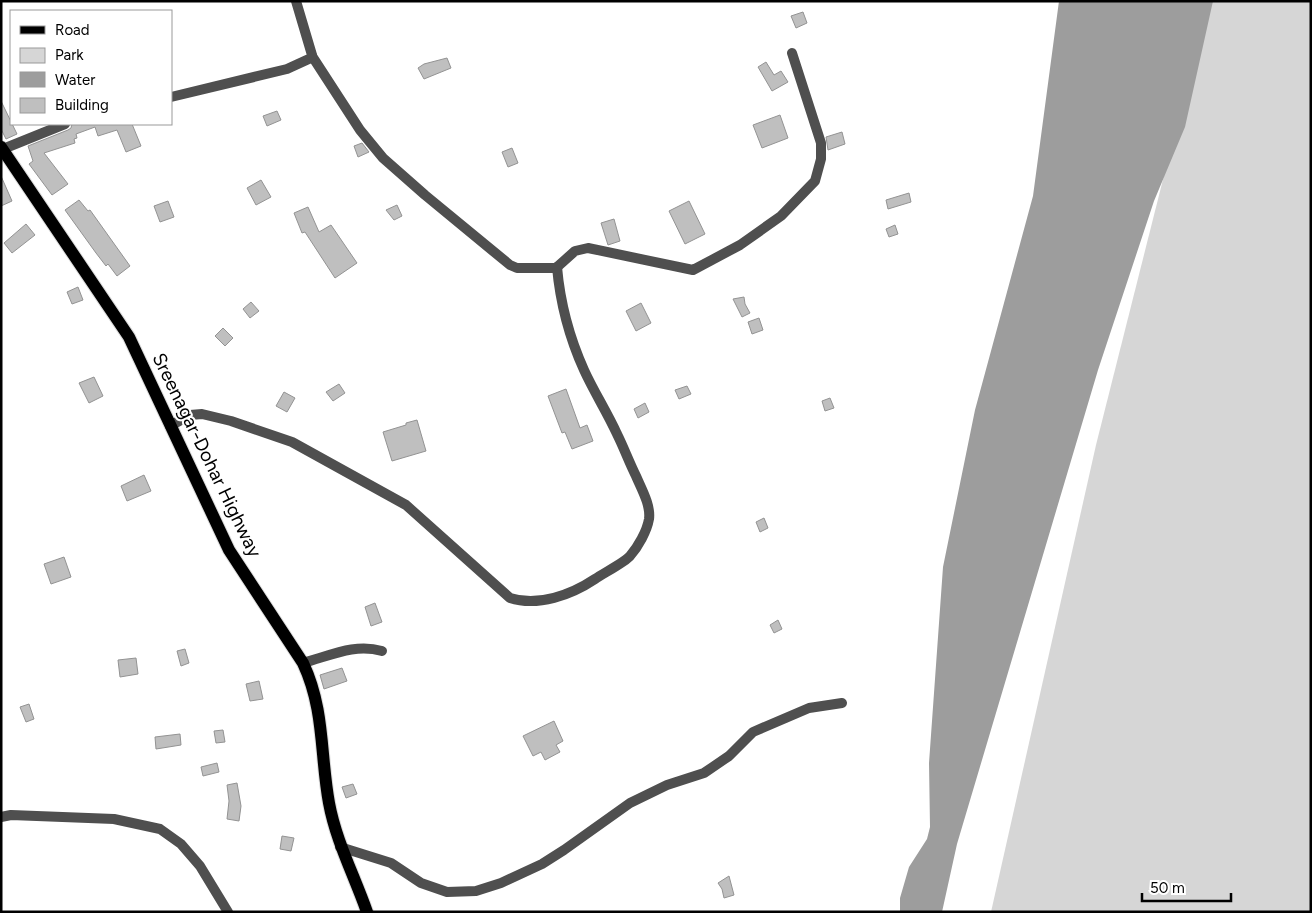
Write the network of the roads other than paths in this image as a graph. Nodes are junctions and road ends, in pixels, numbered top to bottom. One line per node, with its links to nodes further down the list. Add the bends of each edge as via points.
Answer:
1 (296, 1): 3 (street)
2 (792, 53): 7 (street, via 821,143 821,159 814,181 781,216 740,245 694,270 588,248 575,251)
3 (312, 56): 4 (street, via 287,69); 7 (street, via 369,142 425,195 510,265)
4 (172, 97)
5 (62, 125): 6 (street)
6 (2, 148): 8 (main road, Sreenagar-Dohar Highway, via 129,337)
7 (557, 267): 8 (street, via 570,332 584,369 641,488 649,518 630,557 584,587 536,601 522,602 510,598 406,505 292,442 202,414 190,415)
8 (170, 426): 10 (main road, Sreenagar-Dohar Highway, via 229,550)
9 (382, 651): 10 (street, via 369,647 353,649)
10 (303, 663): 13 (main road, Sreenagar-Dohar Highway, via 318,704 329,803)
11 (842, 703): 13 (street, via 809,708 753,732 729,756 704,772 630,802 542,864 476,891 447,892 421,883 391,863)
12 (1, 817): 14 (street, via 114,819 160,829 181,844 200,866)
13 (340, 846): 15 (main road, Sreenagar-Dohar Highway)
14 (228, 912)
15 (367, 912)

